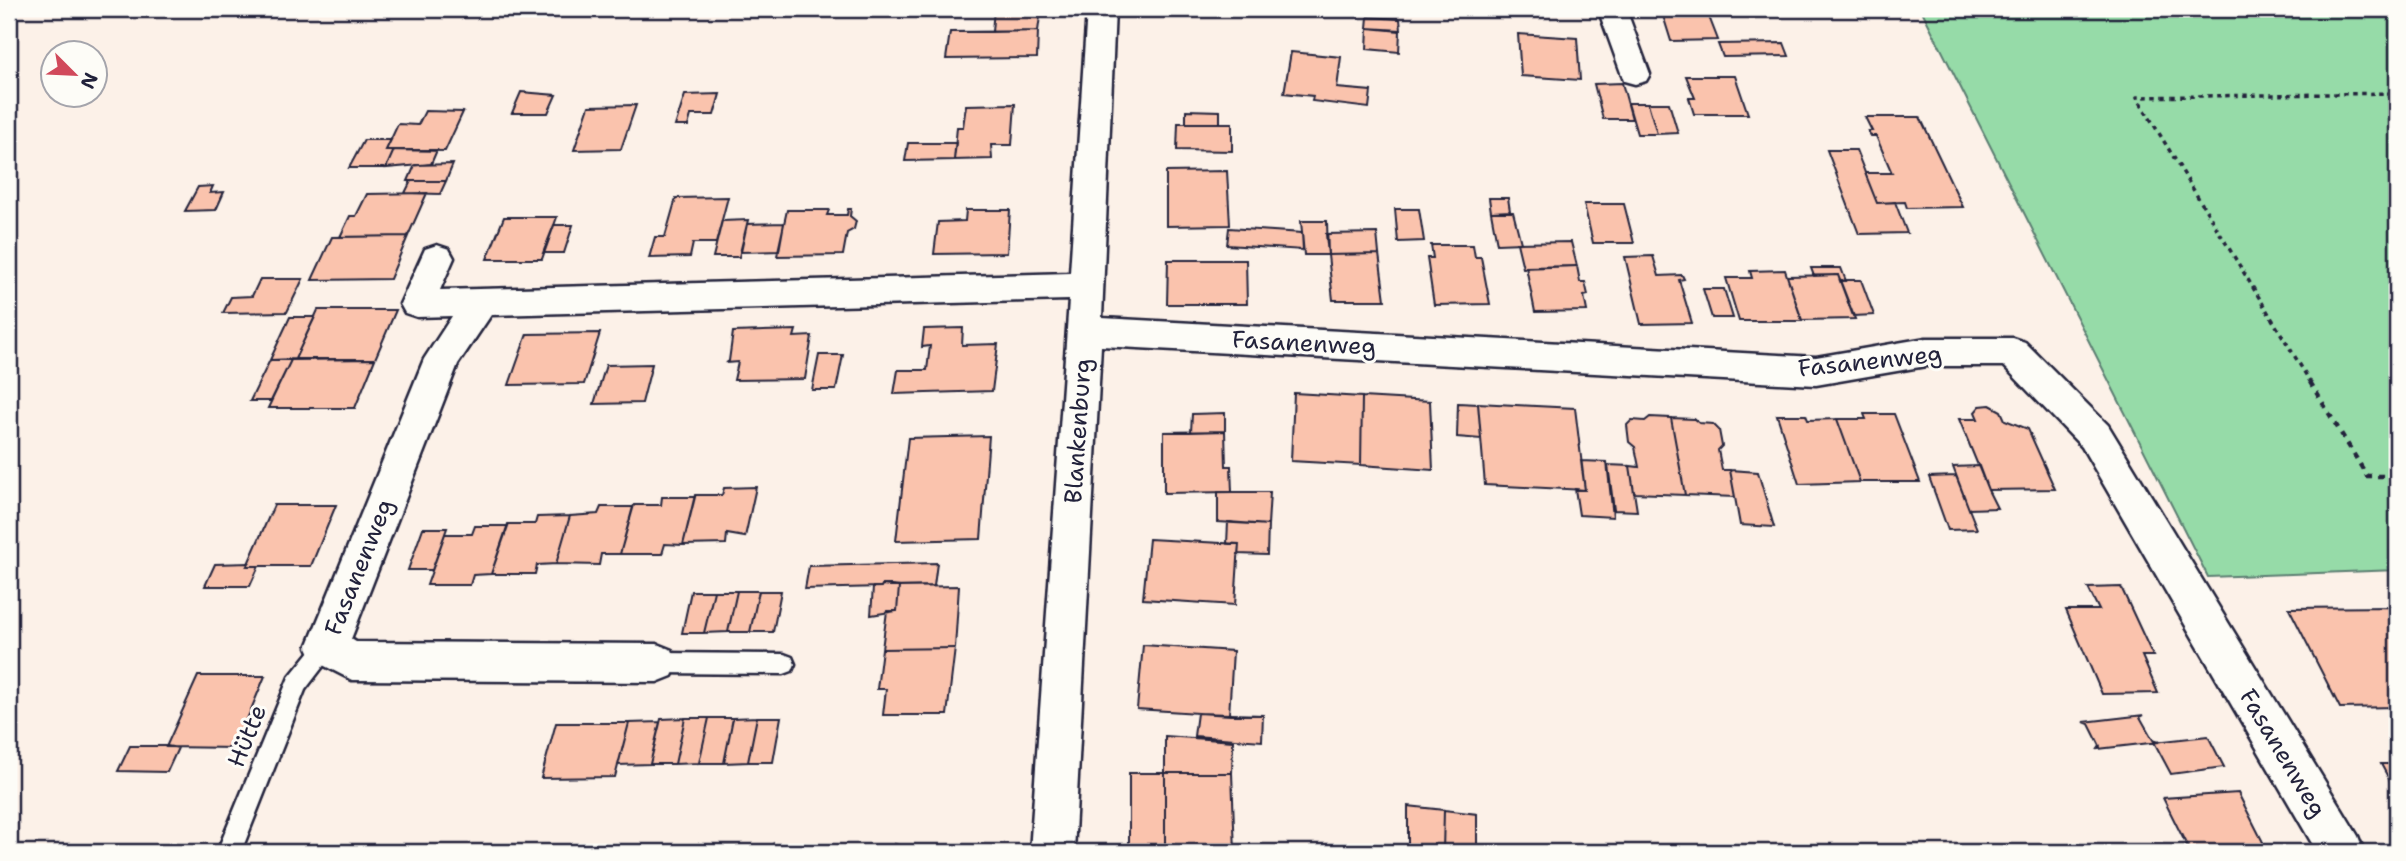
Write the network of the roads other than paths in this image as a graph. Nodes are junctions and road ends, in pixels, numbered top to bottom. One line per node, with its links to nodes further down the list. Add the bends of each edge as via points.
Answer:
1 (1101, 9): 5 (street, Blankenburg)
2 (1612, 9): 3 (street)
3 (1635, 74)
4 (437, 258): 6 (street, via 417,304)
5 (1087, 286): 6 (street); 7 (street, Blankenburg)
6 (481, 302): 8 (street, Fasanenweg, via 442,359)
7 (1084, 331): 12 (street, Blankenburg); 13 (street, Fasanenweg, via 1816,371 1926,352 2013,352 2095,436)
8 (327, 647): 9 (street, Fasanenweg, via 352,661); 11 (lane, Hütte, via 296,684)
9 (657, 663): 10 (lane)
10 (784, 664)
11 (229, 852)
12 (1052, 852)
13 (2342, 852)

